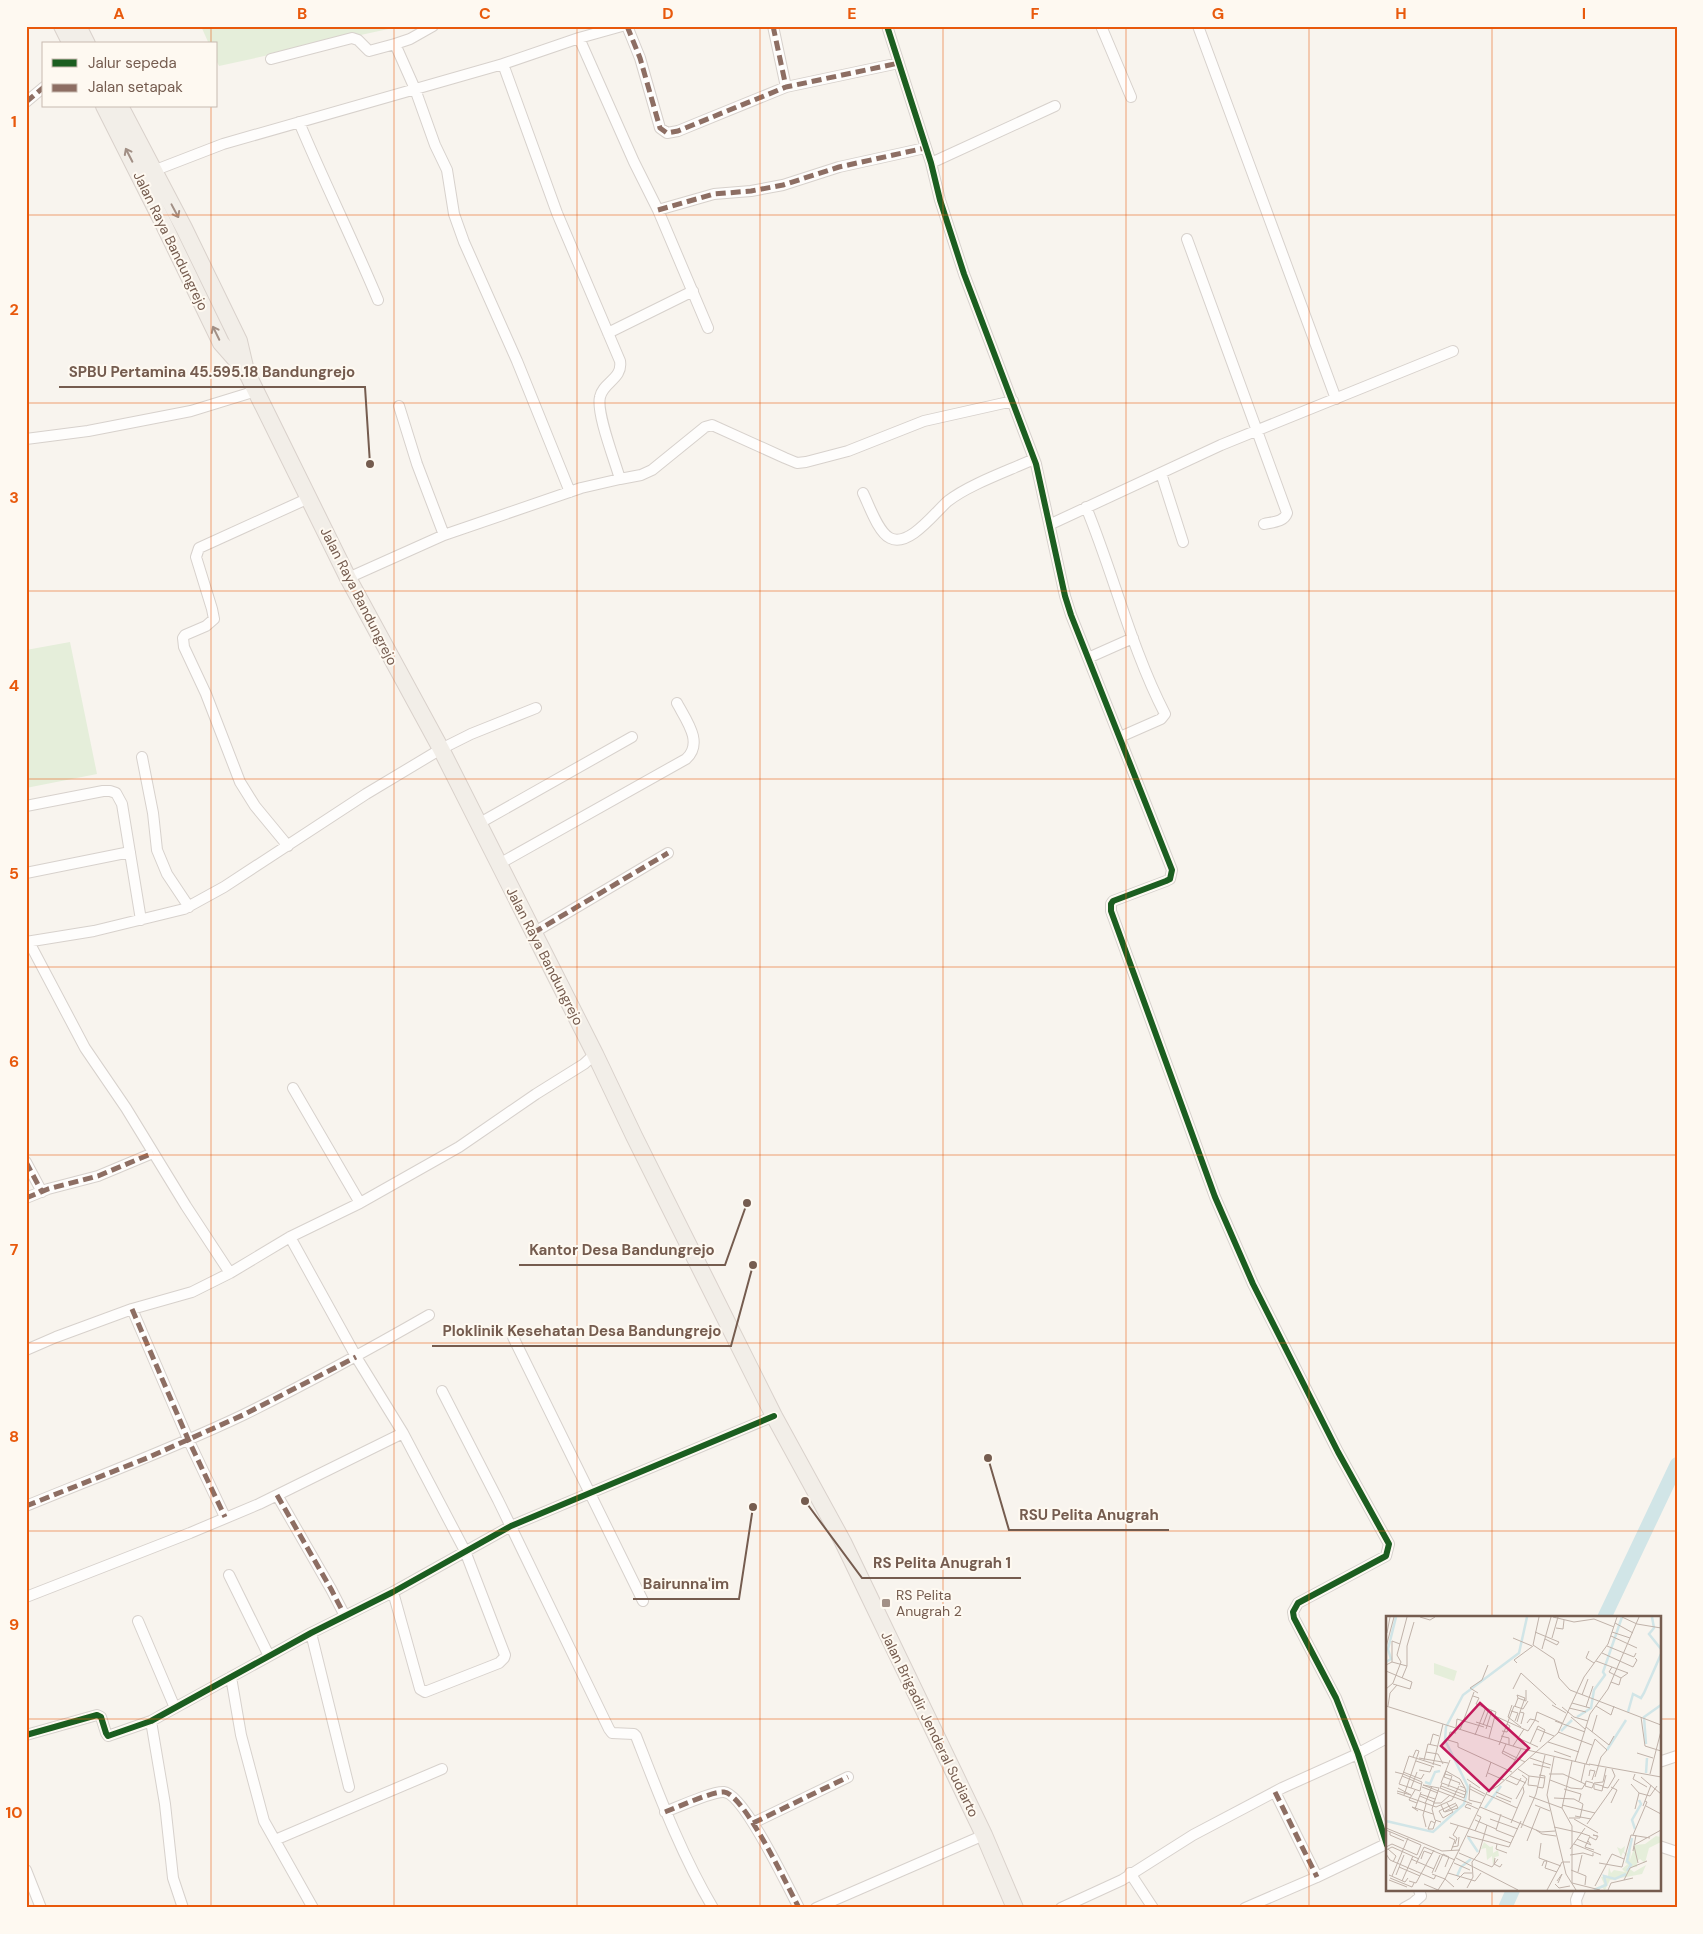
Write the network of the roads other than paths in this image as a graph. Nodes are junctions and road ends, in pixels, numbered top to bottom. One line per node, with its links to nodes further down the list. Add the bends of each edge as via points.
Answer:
1 (62, 26): 11 (main road)
2 (78, 26): 12 (main road)
3 (433, 26): 13 (street)
4 (622, 26): 10 (street)
5 (627, 26): 17 (street, via 664,132 678,131)
6 (772, 26): 17 (street)
7 (887, 26): 15 (street)
8 (1101, 26): 20 (street)
9 (1198, 26): 38 (street)
10 (579, 38): 16 (street); 29 (street)
11 (70, 42)
12 (86, 42)
13 (395, 44): 14 (street, via 369,51 352,38); 19 (street)
14 (271, 59)
15 (899, 63): 17 (street); 26 (street)
16 (502, 64): 19 (street); 34 (street, via 557,213)
17 (786, 87)
18 (42, 89): 21 (street)
19 (415, 89): 25 (street); 46 (street, via 447,170 454,214)
20 (1131, 97)
21 (26, 102)
22 (1056, 106): 27 (street)
23 (105, 108): 36 (main road, Jalan Raya Bandungrejo, one-way to 23, via 221,343)
24 (121, 108): 28 (main road, Jalan Raya Bandungrejo)
25 (299, 122): 28 (street, via 223,144); 32 (street)
26 (926, 148): 27 (street); 29 (street, via 839,167 783,185 714,194)
27 (931, 163): 39 (street, via 964,274)
28 (153, 171): 36 (main road, Jalan Raya Bandungrejo, one-way to 36, via 239,341)
29 (658, 210): 31 (street)
30 (1188, 239): 41 (street)
31 (694, 291): 33 (street); 34 (street)
32 (378, 300)
33 (708, 328)
34 (608, 333): 45 (street, via 620,366 599,400)
35 (1453, 351): 38 (street)
36 (246, 371): 37 (main road, Jalan Raya Bandungrejo)
37 (256, 391): 42 (street, via 191,411); 48 (main road, Jalan Raya Bandungrejo)
38 (1336, 398): 41 (street)
39 (1013, 401): 43 (street); 45 (street, via 924,421 848,451 797,463 712,425 705,427 652,470)
40 (399, 406): 52 (street)
41 (1256, 431): 44 (street, via 1221,444); 51 (street, via 1287,513 1280,520)
42 (26, 439)
43 (1034, 459): 47 (street, via 959,493 917,532 896,540 880,529); 50 (street)
44 (1161, 474): 49 (street); 53 (street)
45 (620, 479): 46 (street)
46 (570, 492): 52 (street)
47 (863, 493)
48 (309, 498): 54 (main road, Jalan Raya Bandungrejo); 65 (street, via 200,548 196,557 214,620 183,638 240,782 254,806)
49 (1086, 507): 50 (street); 55 (street)
50 (1051, 524): 56 (street, via 1065,596)
51 (1264, 524)
52 (444, 535): 54 (street)
53 (1183, 542)
54 (348, 578): 61 (main road, Jalan Raya Bandungrejo)
55 (1133, 638): 56 (street); 60 (street, via 1165,714 1161,719)
56 (1088, 658): 60 (street)
57 (677, 703): 68 (street, via 693,735 692,754)
58 (536, 708): 61 (street)
59 (632, 737): 64 (street)
60 (1120, 737): 112 (street, via 1172,875 1166,881 1113,900 1111,911 1229,1230 1334,1444 1389,1544 1386,1556 1298,1602 1293,1612 1336,1698)
61 (441, 749): 64 (main road, Jalan Raya Bandungrejo); 65 (street)
62 (142, 758): 70 (street, via 157,850 167,874)
63 (26, 806): 66 (street, via 114,791 122,804)
64 (478, 824): 68 (main road, Jalan Raya Bandungrejo)
65 (288, 846): 70 (street)
66 (130, 852): 69 (street); 71 (street)
67 (668, 853): 72 (street)
68 (499, 864): 72 (main road, Jalan Raya Bandungrejo)
69 (26, 873)
70 (189, 907): 71 (street)
71 (141, 920): 73 (street)
72 (533, 933): 74 (main road, Jalan Raya Bandungrejo)
73 (28, 942): 76 (street, via 85,1048)
74 (595, 1054): 80 (street, via 483,1132); 89 (main road, Jalan Raya Bandungrejo)
75 (294, 1088): 80 (street)
76 (153, 1153): 78 (street, via 98,1176); 82 (street)
77 (26, 1162): 78 (street)
78 (42, 1192): 79 (street)
79 (26, 1198)
80 (360, 1203): 81 (street)
81 (290, 1237): 82 (street); 87 (street)
82 (230, 1273): 83 (street, via 192,1292)
83 (132, 1309): 86 (street); 91 (street)
84 (429, 1314): 87 (street)
85 (513, 1337): 92 (street)
86 (26, 1350)
87 (356, 1356): 90 (street); 91 (street, via 243,1415)
88 (442, 1391): 96 (street)
89 (774, 1416): 92 (street); 97 (main road, Jalan Raya Bandungrejo)
90 (403, 1433): 93 (street); 98 (street)
91 (188, 1439): 94 (street); 95 (street)
92 (590, 1494): 96 (street); 102 (street)
93 (277, 1495): 95 (street); 103 (street)
94 (26, 1506)
95 (225, 1517): 101 (street)
96 (511, 1526): 98 (street); 119 (street, via 609,1729 612,1733 636,1736)
97 (843, 1542): 121 (main road, Jalan Brigadir Jenderal Sudiarto)
98 (465, 1551): 100 (street); 100 (street, via 505,1655 499,1663 424,1692 420,1689)
99 (229, 1575): 106 (street)
100 (393, 1592): 103 (street)
101 (26, 1597)
102 (643, 1601)
103 (345, 1616): 105 (street)
104 (138, 1621): 108 (street)
105 (311, 1633): 106 (street); 117 (street)
106 (269, 1656): 107 (street)
107 (231, 1677): 108 (street); 122 (street, via 264,1821)
108 (176, 1708): 109 (street)
109 (151, 1721): 110 (street, via 108,1736 101,1716 97,1715); 133 (street, via 173,1878)
110 (26, 1735)
111 (1386, 1739): 112 (street)
112 (1358, 1754): 118 (street); 123 (street)
113 (1677, 1756): 114 (street)
114 (1660, 1762)
115 (442, 1769): 122 (street)
116 (848, 1777): 120 (street)
117 (349, 1787)
118 (1276, 1792): 127 (street, via 1193,1835); 128 (street)
119 (665, 1812): 120 (street, via 722,1792 733,1795); 135 (street)
120 (753, 1822): 136 (street)
121 (984, 1835): 131 (street); 138 (main road, Jalan Brigadir Jenderal Sudiarto)
122 (275, 1840): 134 (street)
123 (1386, 1845): 128 (street)
124 (1660, 1846): 125 (street)
125 (1677, 1852)
126 (26, 1870): 132 (street)
127 (1130, 1873): 139 (street, via 1122,1880); 140 (street)
128 (1317, 1877): 141 (street)
129 (1420, 1892): 142 (street, via 1418,1900)
130 (1579, 1892): 143 (street)
131 (834, 1904): 137 (street)
132 (40, 1908)
133 (183, 1908)
134 (313, 1908)
135 (713, 1908)
136 (799, 1908)
137 (816, 1908)
138 (1015, 1908)
139 (1061, 1908)
140 (1153, 1908)
141 (1245, 1908)
142 (1404, 1908)
143 (1576, 1908)

